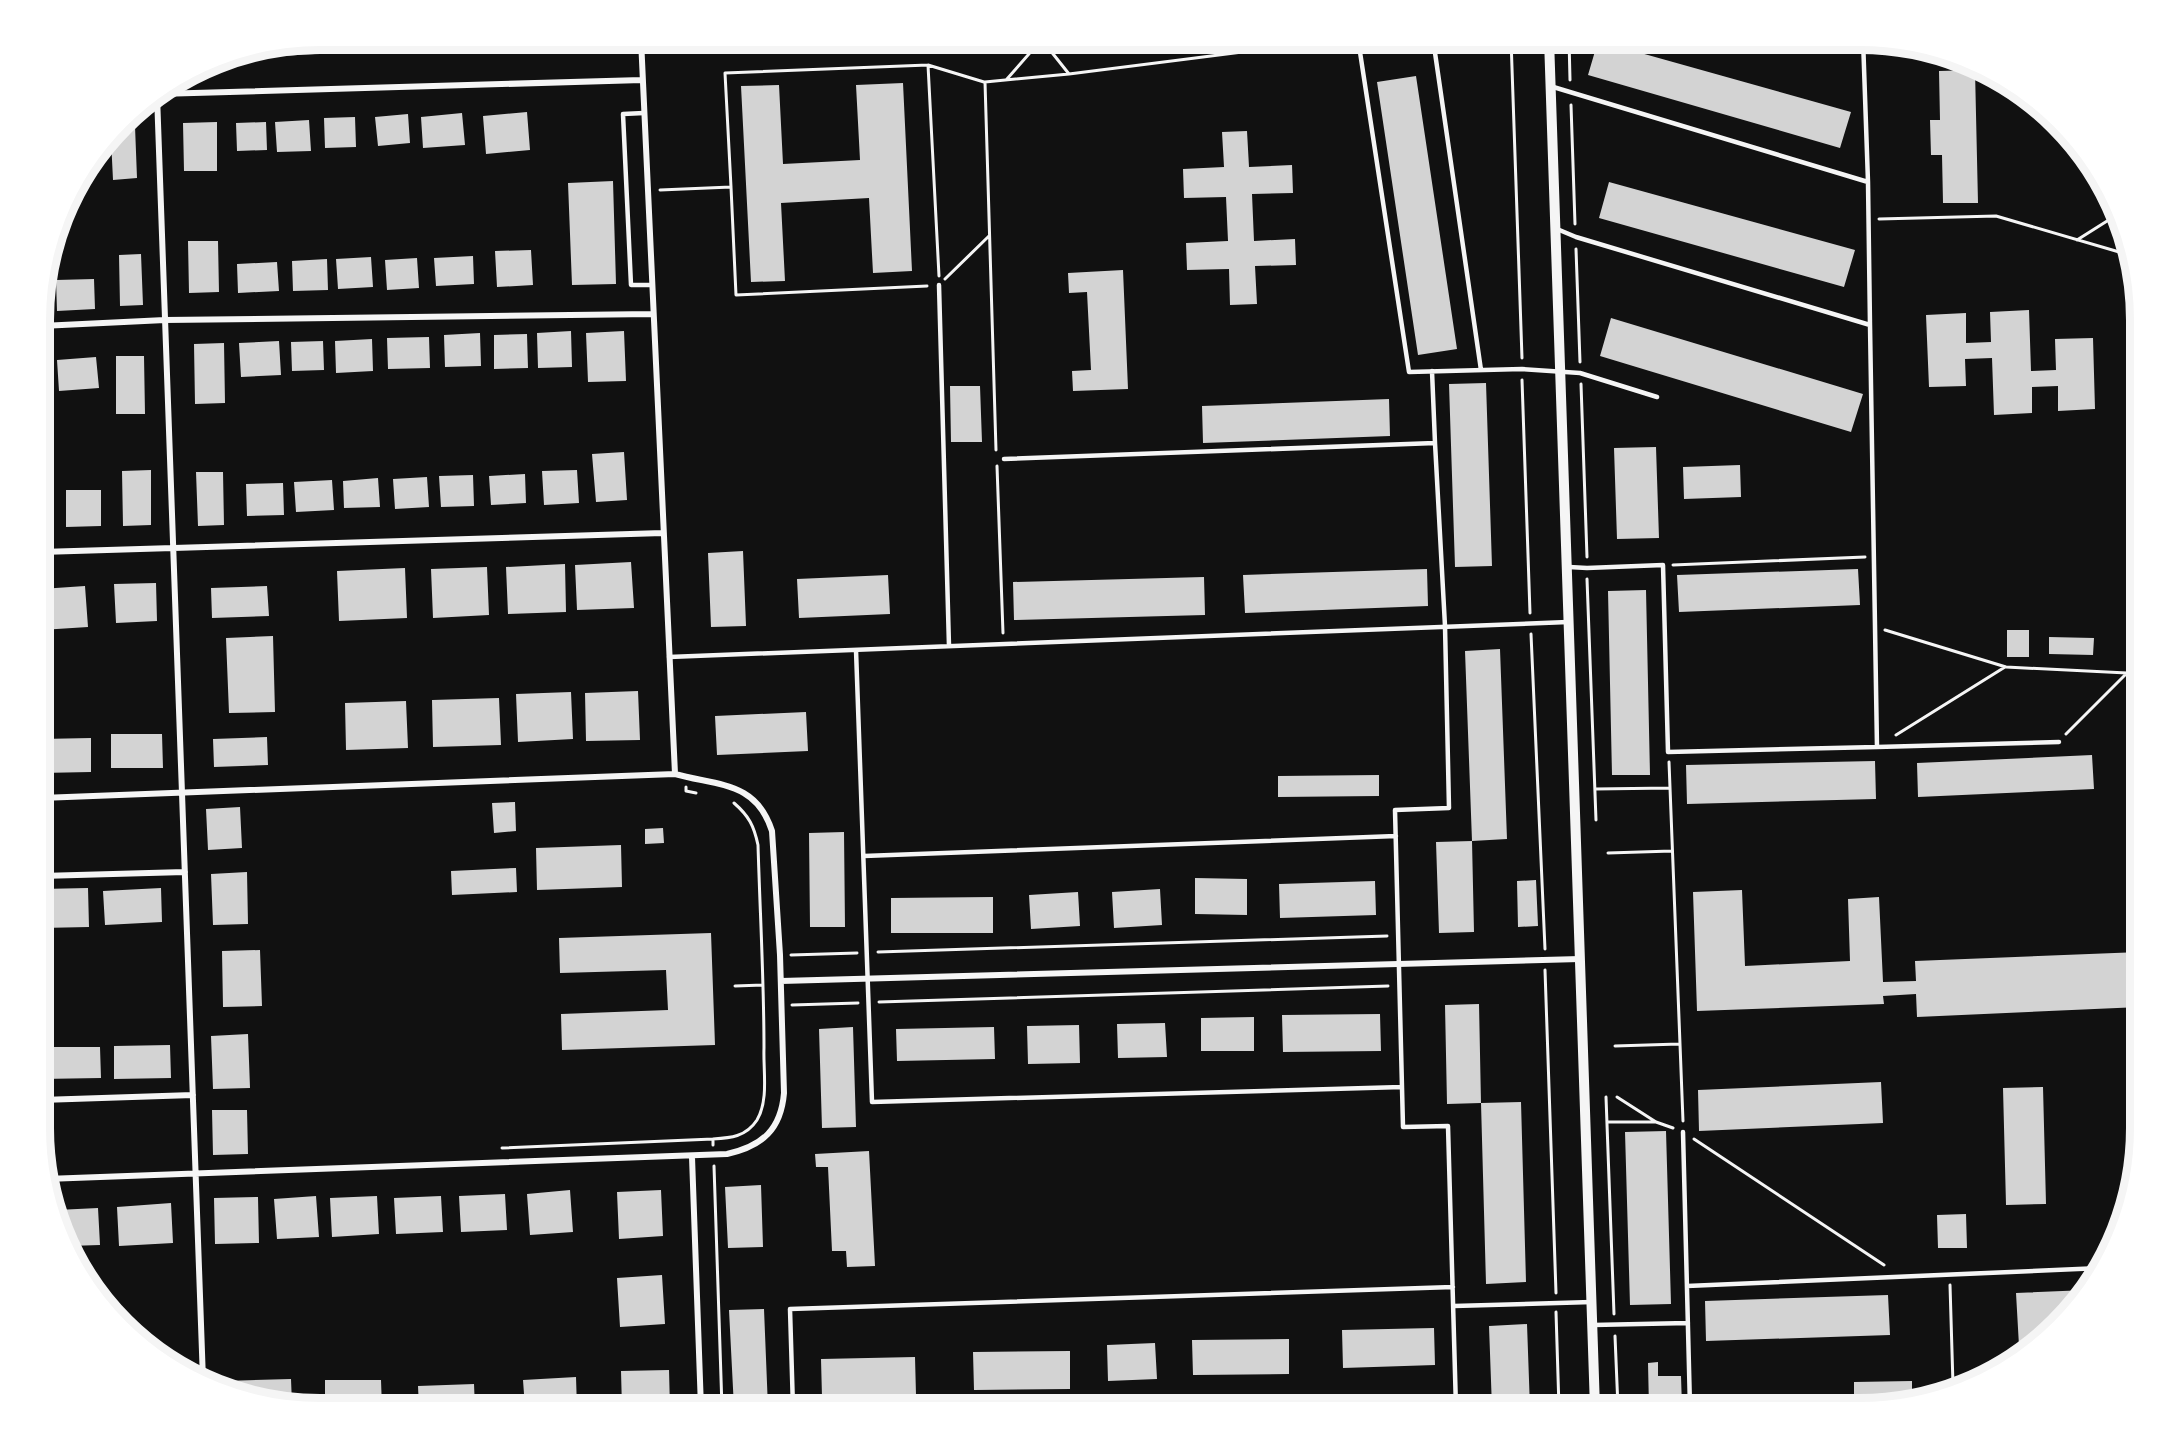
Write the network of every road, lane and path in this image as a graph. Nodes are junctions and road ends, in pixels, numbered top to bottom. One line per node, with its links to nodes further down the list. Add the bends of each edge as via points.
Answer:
1 (618, 50): 2 (lane)
2 (641, 50): 14 (street)
3 (1032, 50): 15 (path)
4 (1050, 50): 13 (path)
5 (1259, 50): 13 (path)
6 (1360, 50): 40 (lane, via 1409,372)
7 (1434, 50): 39 (lane)
8 (1511, 50): 38 (path)
9 (1549, 50): 17 (street)
10 (1569, 50): 18 (path)
11 (1863, 50): 22 (lane)
12 (927, 65): 16 (path); 23 (path, via 725,73); 33 (path)
13 (1069, 74): 15 (path)
14 (642, 80): 19 (street); 21 (street)
15 (1006, 80): 16 (path)
16 (985, 82): 28 (path)
17 (1550, 86): 18 (lane); 27 (street)
18 (1571, 93): 22 (lane); 29 (path)
19 (171, 94)
20 (157, 103): 35 (street)
21 (644, 113): 32 (street); 32 (lane, via 623,114 631,285)
22 (1868, 182): 25 (lane)
23 (731, 187): 24 (path); 33 (path, via 736,295)
24 (658, 190)
25 (1869, 219): 30 (path, via 1996,216); 37 (lane)
26 (2111, 219): 30 (path)
27 (1554, 228): 29 (lane); 41 (street)
28 (989, 236): 33 (path); 57 (path)
29 (1576, 237): 37 (lane); 42 (path)
30 (2078, 240): 31 (path)
31 (2122, 253)
32 (652, 285): 34 (street)
33 (939, 285): 58 (lane)
34 (653, 314): 35 (street); 46 (street)
35 (165, 320): 36 (street); 47 (street)
36 (50, 326)
37 (1870, 326): 49 (lane)
38 (1522, 369): 39 (lane); 41 (lane); 54 (path)
39 (1481, 370): 40 (lane)
40 (1432, 371): 44 (lane)
41 (1561, 371): 42 (lane); 50 (street)
42 (1580, 373): 43 (lane); 52 (path)
43 (1657, 397)
44 (1435, 443): 45 (lane); 55 (lane)
45 (1004, 459)
46 (663, 533): 47 (street); 60 (street)
47 (173, 548): 48 (street); 71 (street)
48 (50, 552)
49 (1874, 556): 51 (path); 56 (lane)
50 (1566, 566): 52 (lane); 53 (street)
51 (1663, 566): 52 (lane); 66 (lane)
52 (1587, 568): 70 (path)
53 (1568, 622): 54 (lane); 85 (street)
54 (1530, 623): 55 (lane); 86 (path)
55 (1445, 626): 57 (lane); 76 (lane, via 1449,808 1395,810)
56 (1875, 627): 61 (path); 65 (lane)
57 (1004, 644): 58 (lane)
58 (949, 646): 59 (lane)
59 (856, 650): 60 (lane); 79 (lane)
60 (669, 657): 67 (street)
61 (2006, 667): 63 (path); 65 (path)
62 (2130, 670): 63 (path)
63 (2127, 673): 64 (path)
64 (2059, 742): 65 (lane)
65 (1877, 747): 66 (lane)
66 (1668, 752): 69 (path)
67 (675, 774): 68 (street); 71 (street)
68 (685, 777): 72 (path, via 686,791); 84 (street, via 734,788 752,798 764,812 774,843)
69 (1670, 788): 70 (path); 77 (path)
70 (1595, 789): 75 (path)
71 (182, 793): 73 (street); 80 (street)
72 (704, 794)
73 (50, 798)
74 (733, 802): 90 (path, via 747,814 758,845)
75 (1596, 820)
76 (1396, 836): 79 (lane); 82 (lane)
77 (1672, 851): 78 (path); 96 (path)
78 (1608, 853)
79 (864, 856): 83 (lane)
80 (185, 872): 81 (street); 99 (street)
81 (50, 876)
82 (1399, 936): 83 (path); 87 (lane)
83 (867, 952): 84 (path); 88 (lane)
84 (780, 955): 89 (street)
85 (1580, 959): 86 (street); 115 (street)
86 (1545, 960): 87 (street); 116 (path)
87 (1399, 964): 88 (street); 92 (lane)
88 (869, 978): 89 (street); 93 (lane)
89 (781, 981): 95 (street)
90 (763, 985): 91 (path); 94 (path)
91 (735, 986)
92 (1400, 986): 93 (path); 98 (lane)
93 (869, 1002): 95 (path); 98 (lane, via 872,1102)
94 (764, 1005): 95 (path); 106 (path, via 762,1108 746,1132 712,1139)
95 (782, 1005): 106 (street, via 784,1093 777,1123 769,1134 741,1151)
96 (1680, 1044): 97 (path); 105 (path)
97 (1615, 1046)
98 (1402, 1087): 114 (lane, via 1403,1127 1448,1126)
99 (193, 1095): 102 (street); 108 (street)
100 (1606, 1097): 103 (path)
101 (1617, 1097): 104 (path)
102 (50, 1100)
103 (1607, 1122): 104 (path); 120 (path)
104 (1656, 1122): 105 (path)
105 (1683, 1132): 112 (path); 113 (lane)
106 (713, 1156): 107 (street); 124 (path)
107 (692, 1157): 108 (street); 123 (street)
108 (195, 1175): 109 (street); 121 (street)
109 (55, 1179)
110 (2091, 1268): 111 (lane)
111 (1949, 1274): 112 (lane); 122 (path)
112 (1900, 1277): 113 (lane)
113 (1687, 1286): 118 (lane)
114 (1453, 1287): 117 (lane); 125 (lane, via 790,1309)
115 (1592, 1302): 116 (lane); 119 (street)
116 (1556, 1303): 117 (lane); 127 (path)
117 (1454, 1306): 126 (lane)
118 (1688, 1323): 120 (lane); 130 (lane)
119 (1593, 1325): 120 (lane); 128 (street)
120 (1615, 1326): 129 (path)
121 (203, 1371)
122 (1953, 1381)
123 (701, 1398)
124 (722, 1398)
125 (793, 1398)
126 (1456, 1398)
127 (1559, 1398)
128 (1595, 1398)
129 (1618, 1398)
130 (1690, 1398)

